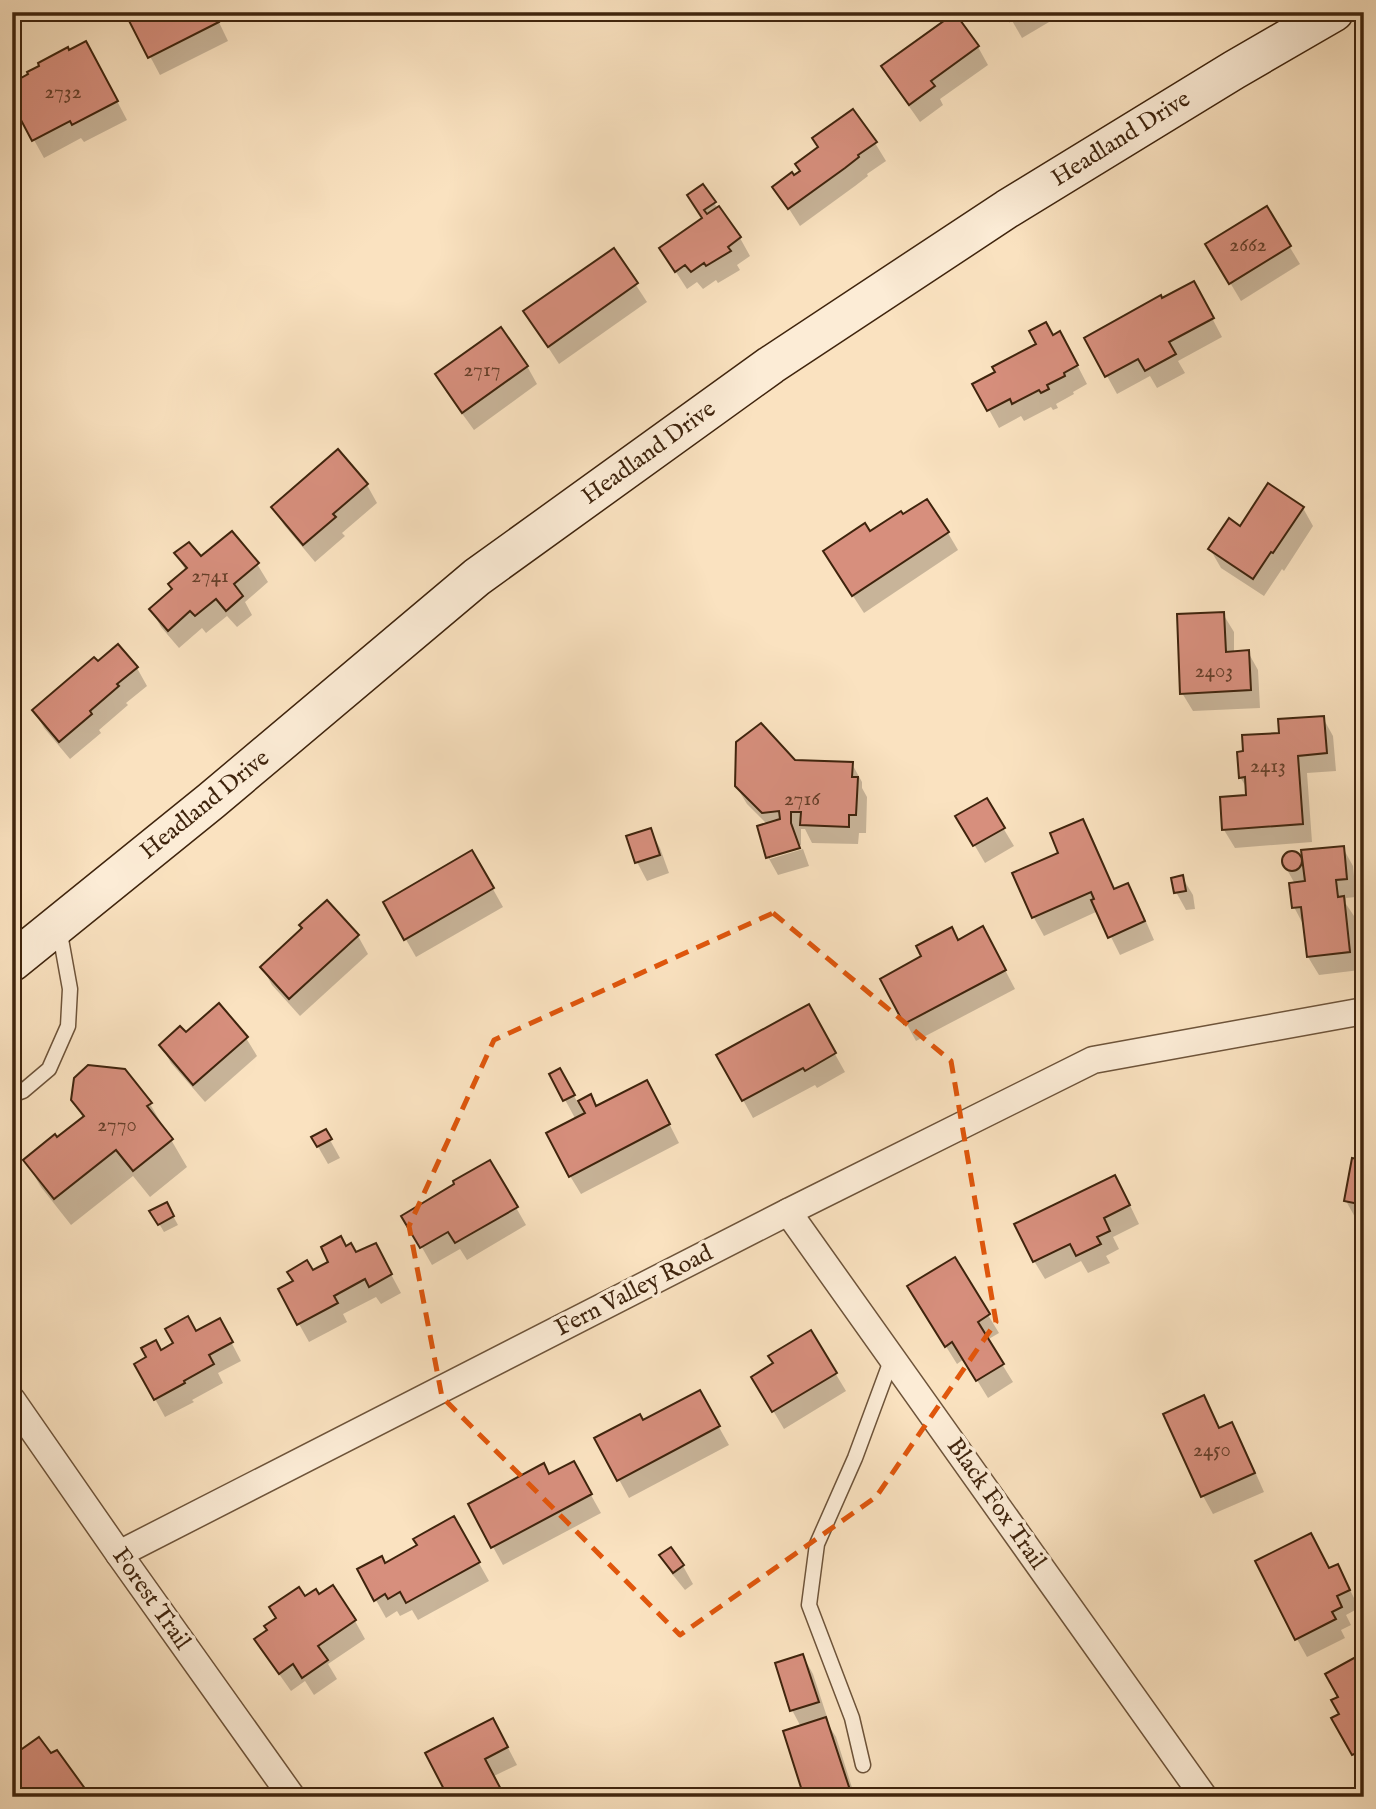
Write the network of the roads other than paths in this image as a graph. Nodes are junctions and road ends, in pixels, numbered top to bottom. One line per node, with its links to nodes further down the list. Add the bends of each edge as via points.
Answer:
1 (1334, 12): 2 (main road, Headland Drive, via 1007,209 771,365 477,577)
2 (58, 925): 3 (main road, Headland Drive); 5 (lane, via 69,989 68,1026 49,1069)
3 (12, 962)
4 (1364, 1011): 6 (street, Fern Valley Road, via 1093,1060)
5 (12, 1095)
6 (788, 1212): 7 (street, Black Fox Trail); 9 (street, Fern Valley Road)
7 (892, 1358): 10 (lane, via 817,1544 809,1605 852,1718); 12 (street, Black Fox Trail)
8 (12, 1400): 9 (street, Forest Trail)
9 (119, 1554): 11 (street, Forest Trail)
10 (863, 1765)
11 (292, 1797)
12 (1204, 1797)

